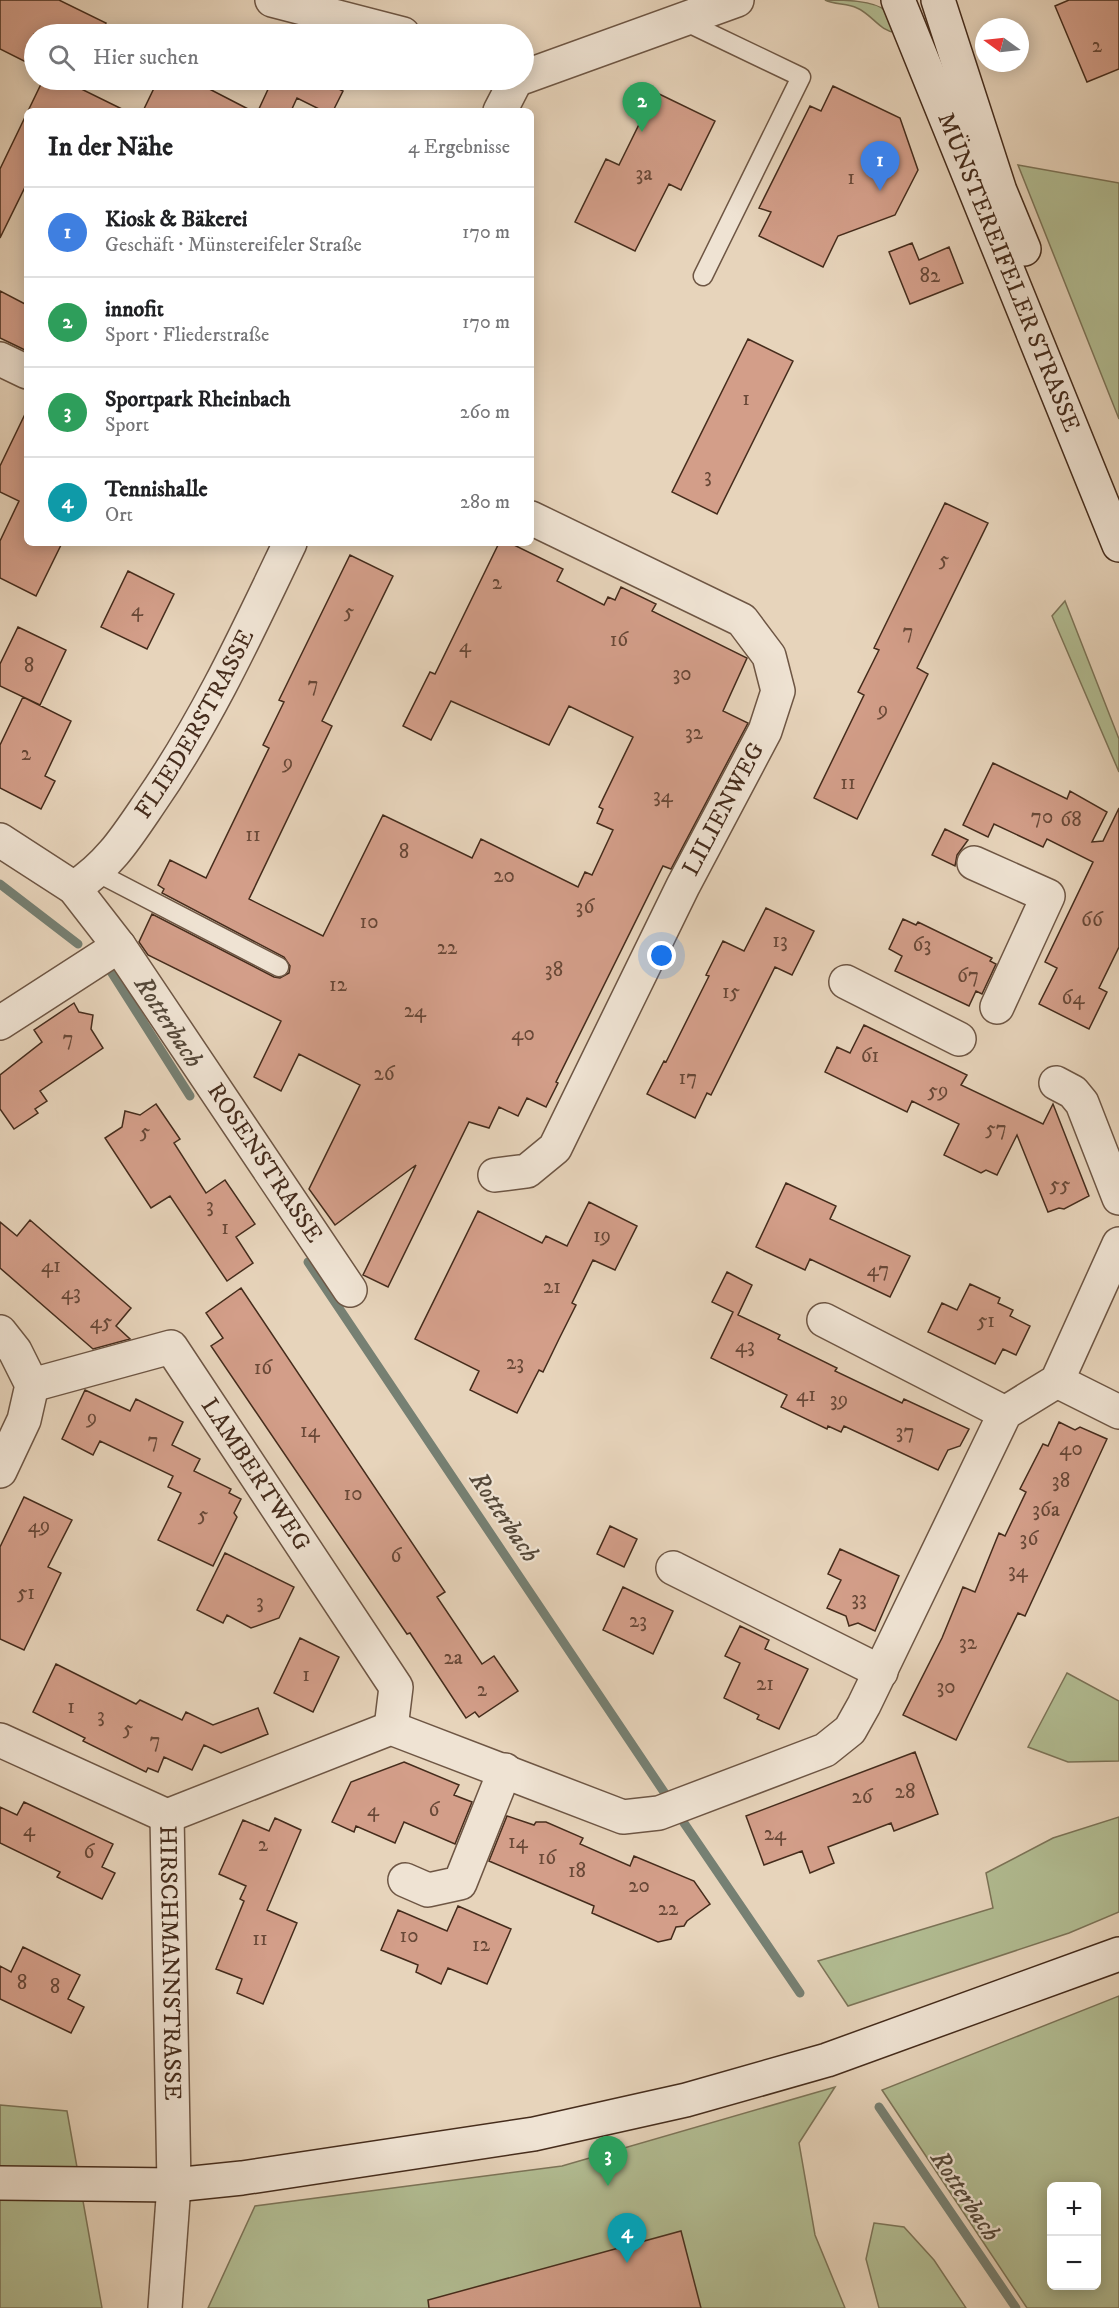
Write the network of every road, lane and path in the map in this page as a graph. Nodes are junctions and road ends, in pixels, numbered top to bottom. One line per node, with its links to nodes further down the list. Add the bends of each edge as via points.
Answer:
1 (272, 0): 6 (street)
2 (737, 0): 5 (street)
3 (898, 0): 15 (street, MÜNSTEREIFELER STRASSE)
4 (938, 0): 13 (street, MÜNSTEREIFELER STRASSE, via 1000,191)
5 (684, 21): 7 (street); 10 (lane, via 801,77)
6 (364, 24)
7 (534, 74)
8 (511, 90): 9 (street)
9 (502, 108)
10 (703, 276)
11 (0, 359): 12 (street)
12 (24, 371)
13 (1119, 488)
14 (534, 519): 27 (street, LILIENWEG, via 742,620 769,656 778,691 765,731 682,886 555,1148 527,1171)
15 (1119, 545)
16 (289, 546): 19 (street, FLIEDERSTRASSE, via 213,704 170,775)
17 (0, 840): 19 (street, ROSENSTRASSE)
18 (974, 863): 23 (street, via 1048,896)
19 (86, 880): 20 (street, ROSENSTRASSE); 21 (lane)
20 (119, 946): 24 (street); 30 (street, ROSENSTRASSE)
21 (279, 967)
22 (846, 982): 25 (street)
23 (997, 1007)
24 (0, 1023)
25 (958, 1039)
26 (1056, 1083): 28 (street, via 1073,1092 1082,1103)
27 (495, 1175)
28 (1119, 1198)
29 (1119, 1244): 33 (street)
30 (350, 1290)
31 (824, 1320): 36 (street)
32 (0, 1332): 34 (street)
33 (1057, 1381): 35 (street); 36 (street)
34 (33, 1385): 37 (street, via 24,1420); 40 (street, LAMBERTWEG, via 171,1347 396,1687)
35 (1119, 1412)
36 (1005, 1413): 39 (street)
37 (0, 1471)
38 (673, 1568): 39 (street)
39 (881, 1672): 42 (street, via 850,1730 825,1750 659,1813 623,1817)
40 (391, 1728): 42 (street); 43 (street)
41 (0, 1740): 43 (street, HIRSCHMANNSTRASSE)
42 (505, 1770): 44 (street, via 460,1883 428,1890)
43 (167, 1816): 47 (street, HIRSCHMANNSTRASSE)
44 (405, 1880)
45 (1119, 1954): 47 (street, via 827,2060 686,2100 534,2134)
46 (0, 2183): 47 (street)
47 (174, 2186): 48 (street, HIRSCHMANNSTRASSE)
48 (165, 2308)

